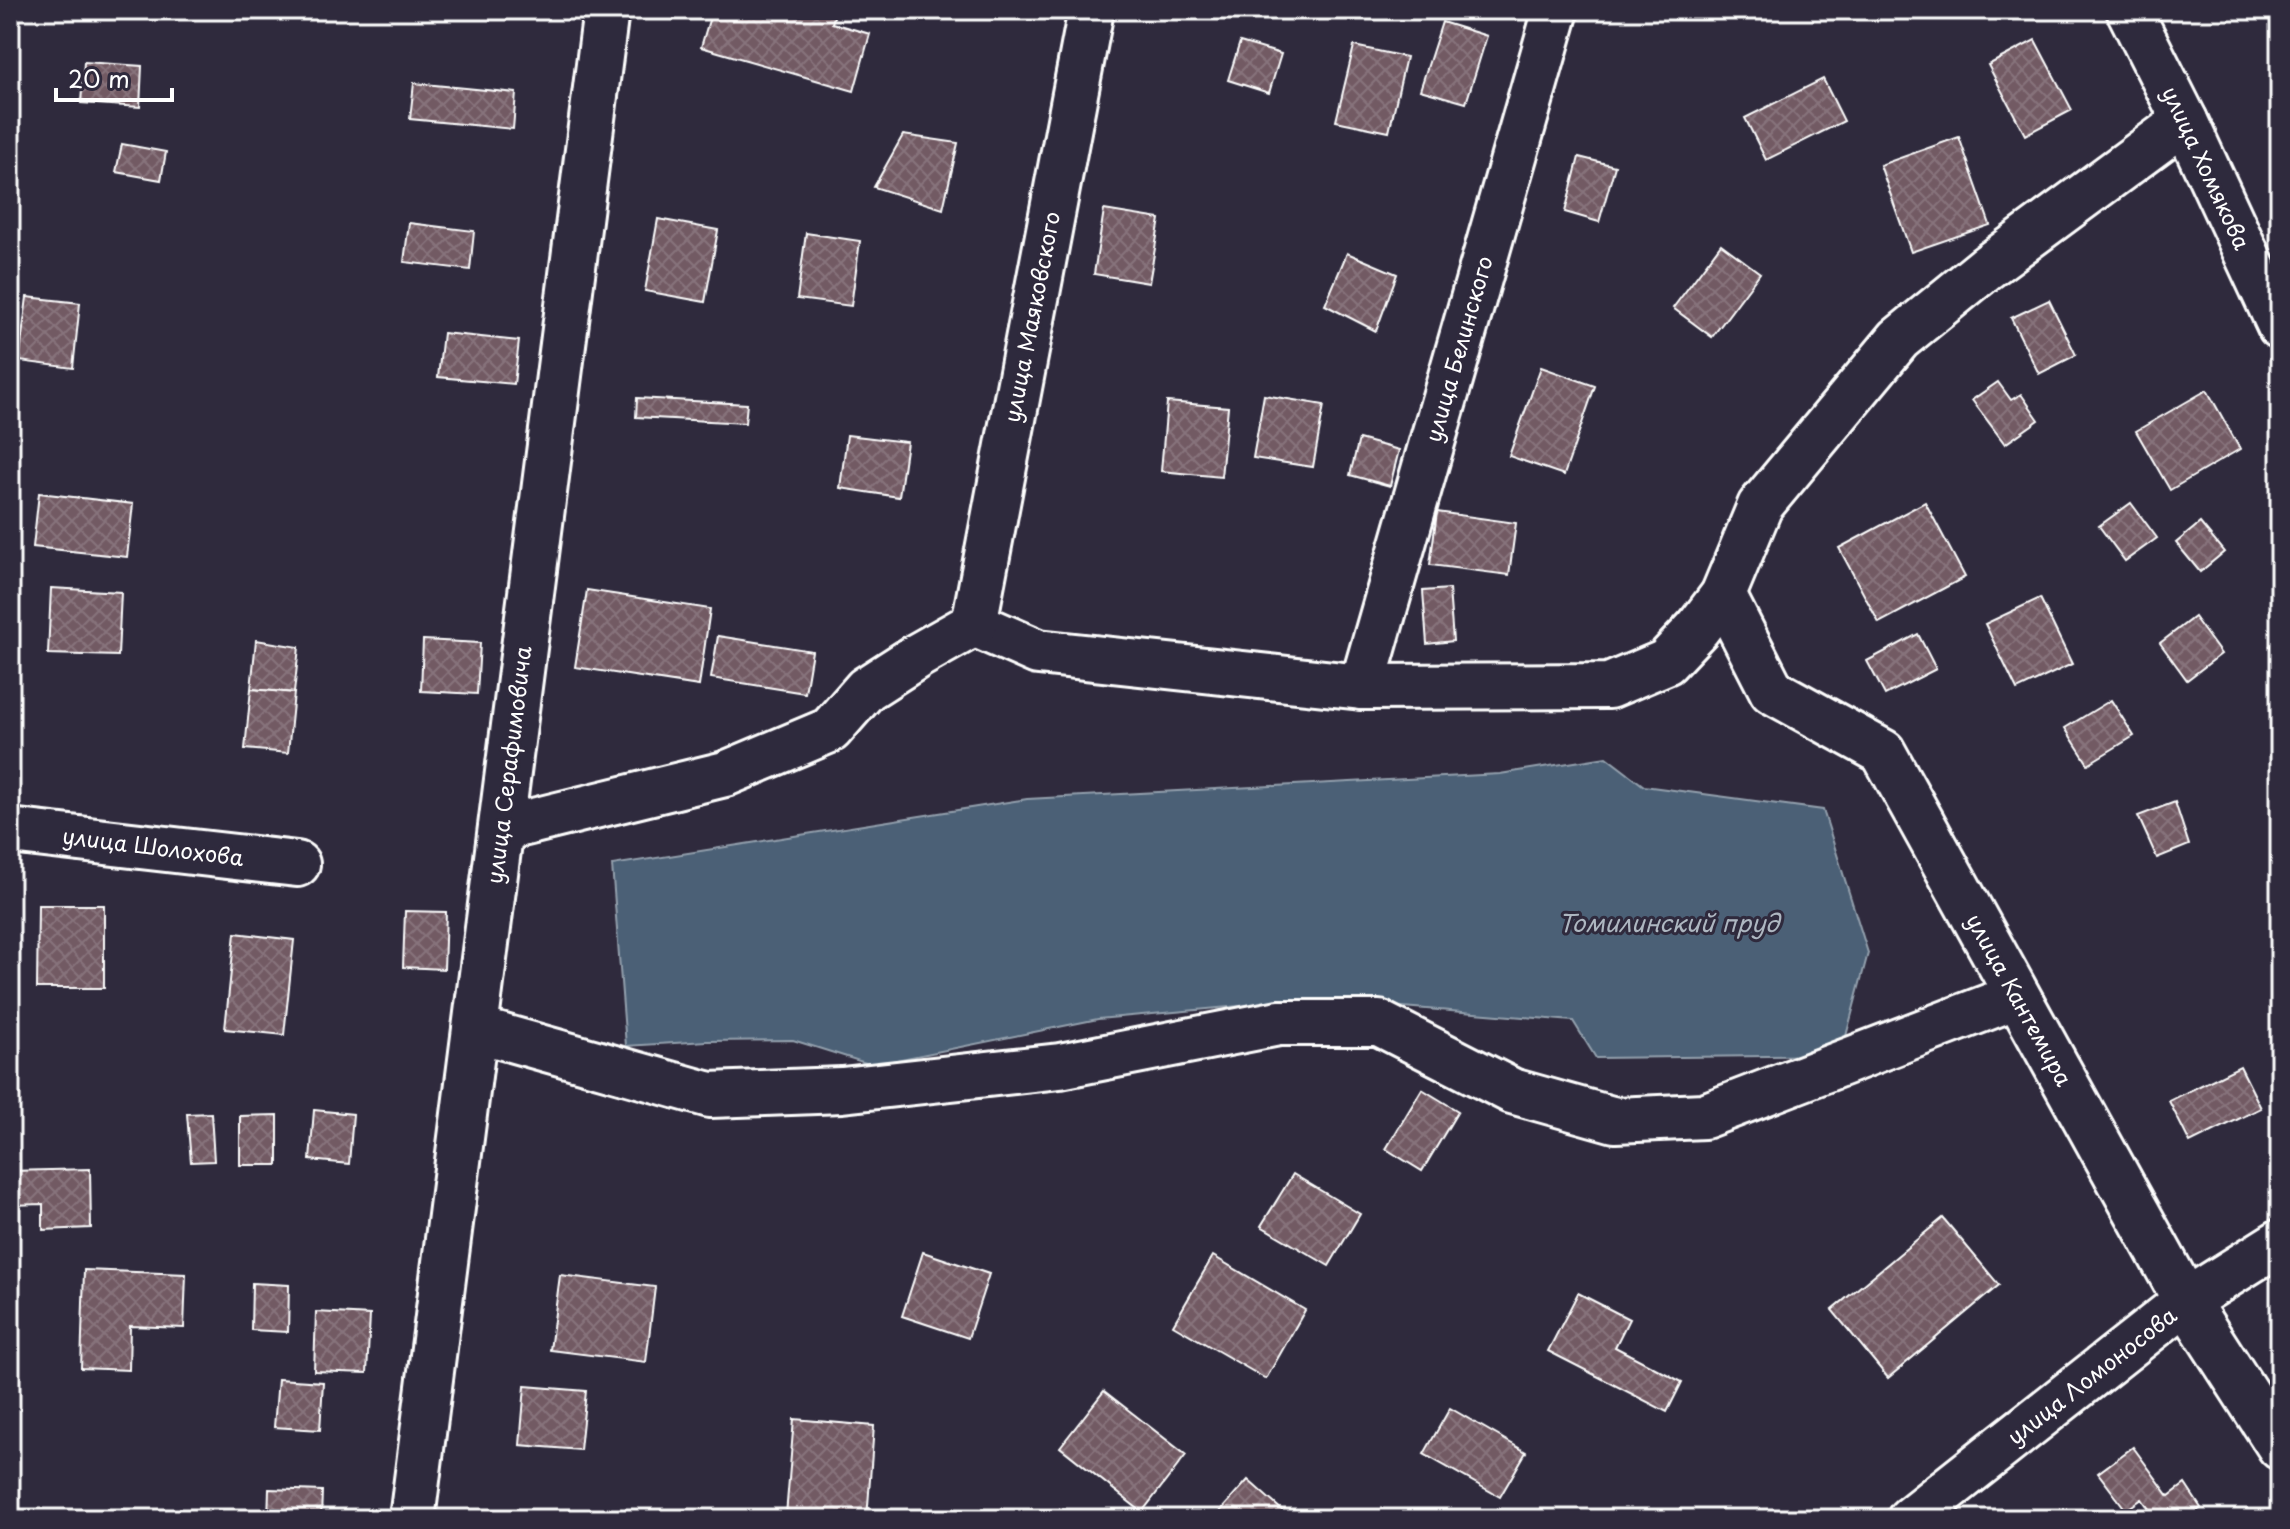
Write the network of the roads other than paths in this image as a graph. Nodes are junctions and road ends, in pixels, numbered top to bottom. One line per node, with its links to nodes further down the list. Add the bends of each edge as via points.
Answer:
1 (606, 10): 10 (street, улица Серафимовича)
2 (1091, 10): 8 (street, улица Маяковского)
3 (1556, 10): 9 (street, улица Белинского)
4 (2129, 10): 5 (street, улица Хомякова)
5 (2185, 121): 6 (street, улица Хомякова); 7 (street, via 1899,339 1760,506)
6 (2280, 326)
7 (1723, 595): 9 (street, via 1666,662 1609,686); 13 (street, улица Кантемира, via 1772,691 1883,752)
8 (974, 624): 9 (street, via 1038,652); 10 (street, via 866,689 830,730 725,774)
9 (1362, 687)
10 (501, 829): 14 (street, улица Серафимовича)
11 (10, 831): 12 (street, улица Шолохова)
12 (297, 864)
13 (2017, 996): 14 (street, via 1704,1116 1615,1120 1512,1091 1379,1023 1279,1023 1060,1066 842,1090 710,1095); 16 (street, улица Кантемира)
14 (475, 1029): 18 (street, улица Серафимовича)
15 (2280, 1242): 16 (street, улица Ломоносова)
16 (2186, 1301): 17 (street, улица Кантемира); 19 (street, улица Ломоносова)
17 (2280, 1447)
18 (412, 1519)
19 (1910, 1519)

